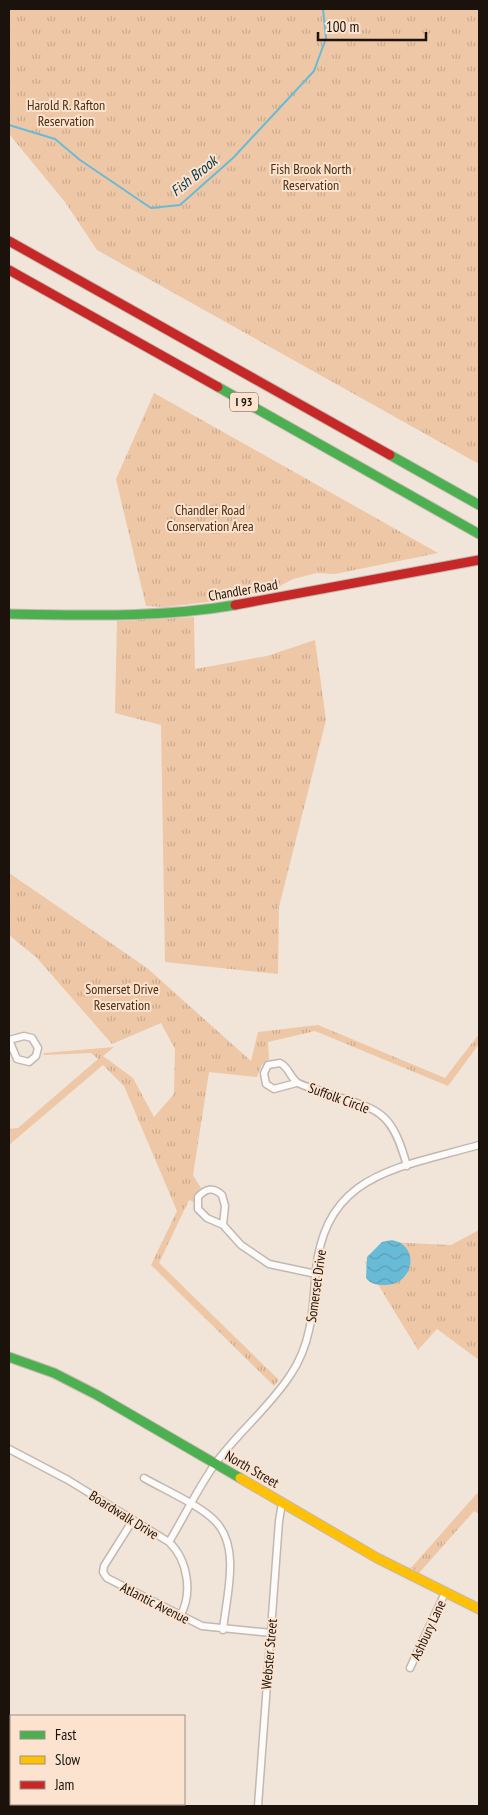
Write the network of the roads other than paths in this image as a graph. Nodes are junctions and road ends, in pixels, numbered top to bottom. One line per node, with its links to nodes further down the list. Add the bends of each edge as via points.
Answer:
1 (9, 241): 3 (main road, I 93)
2 (9, 270): 4 (main road, I 93)
3 (479, 505)
4 (479, 534)
5 (479, 560): 6 (main road, Chandler Road, via 195,612 151,615)
6 (9, 614)
7 (9, 1040): 7 (street, via 24,1036 32,1038 38,1048 36,1056 29,1062 17,1059)
8 (296, 1082): 8 (street, Suffolk Circle, via 274,1089 265,1082 264,1073 271,1064 280,1063); 10 (street, Suffolk Circle, via 383,1116 396,1130)
9 (479, 1145): 10 (street, Somerset Drive)
10 (407, 1166): 12 (street, Somerset Drive, via 376,1176 342,1201 329,1221)
11 (223, 1225): 11 (street, via 207,1218 198,1209 198,1197 206,1190 218,1191 225,1199); 12 (street, via 241,1245 269,1264)
12 (316, 1274): 15 (street, Somerset Drive, via 313,1318 301,1357 291,1374)
13 (9, 1357): 15 (main road, North Street, via 54,1373 97,1395)
14 (9, 1449): 19 (street, Boardwalk Drive, via 51,1470)
15 (216, 1464): 17 (main road, North Street); 18 (street, Somerset Drive)
16 (144, 1478): 18 (street)
17 (282, 1503): 21 (main road, North Street); 25 (street, Webster Street)
18 (191, 1505): 20 (street, Somerset Drive); 24 (street, via 216,1521 229,1548)
19 (133, 1520): 20 (street, Boardwalk Drive); 23 (street, Atlantic Avenue, via 104,1566 104,1574)
20 (169, 1542): 23 (street, Boardwalk Drive, via 182,1557 186,1573 185,1605)
21 (445, 1593): 22 (main road, North Street); 26 (street, Ashbury Lane)
22 (479, 1609)
23 (180, 1616): 24 (street, Atlantic Avenue, via 202,1626)
24 (223, 1630): 25 (street, Atlantic Avenue)
25 (271, 1633): 27 (street, Webster Street)
26 (410, 1668)
27 (258, 1806)

